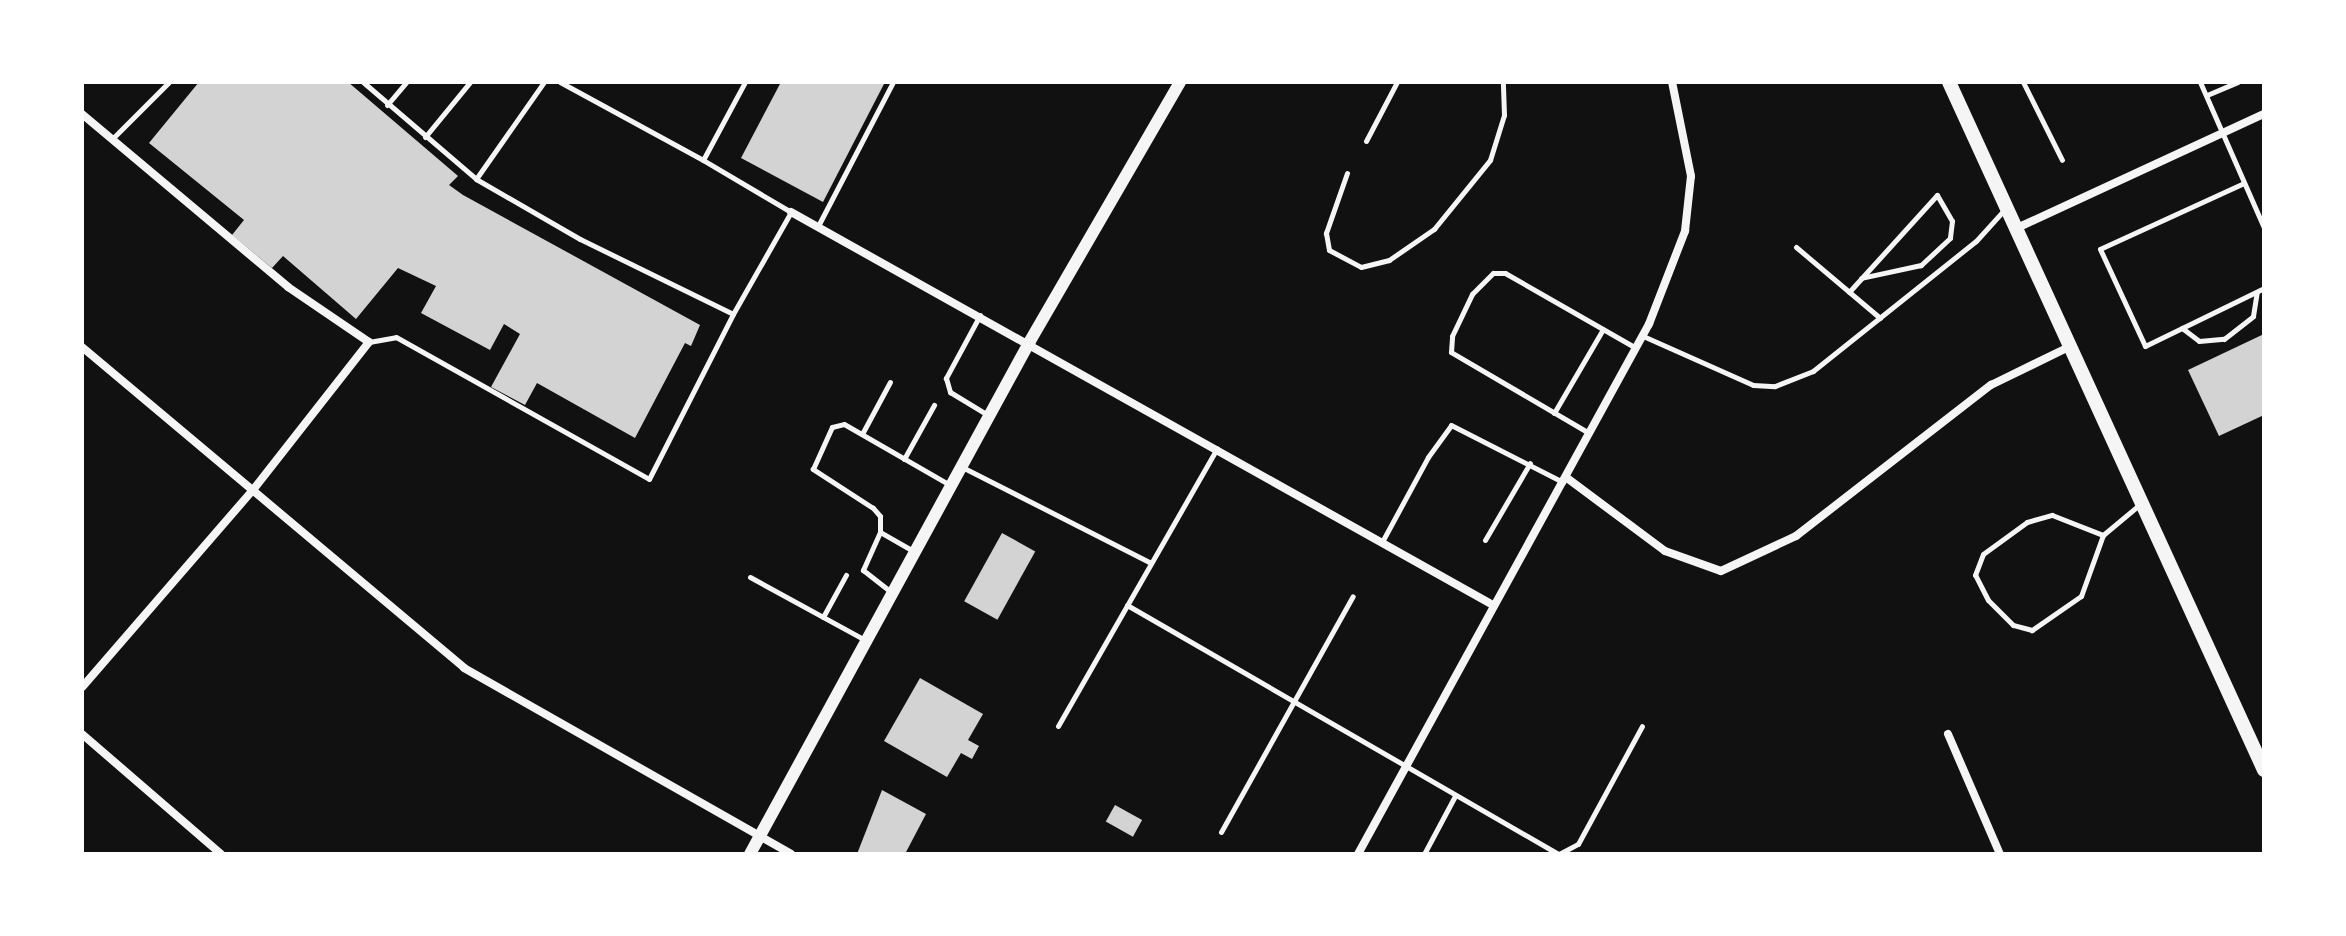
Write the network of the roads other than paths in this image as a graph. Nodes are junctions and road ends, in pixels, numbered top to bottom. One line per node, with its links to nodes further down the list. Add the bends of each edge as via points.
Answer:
1 (169, 82): 23 (lane)
2 (363, 82): 18 (lane)
3 (406, 82): 18 (lane)
4 (470, 82): 22 (lane)
5 (544, 82): 28 (lane)
6 (560, 82): 25 (lane)
7 (745, 82): 25 (lane)
8 (893, 82): 32 (lane)
9 (1180, 82): 46 (street)
10 (1397, 82): 24 (lane)
11 (1503, 82): 27 (lane, via 1504,115 1490,160 1434,229 1389,260 1361,267 1329,250 1326,233)
12 (1672, 82): 45 (street, via 1691,176 1685,231)
13 (1949, 82): 30 (main road)
14 (2023, 82): 26 (lane)
15 (2200, 82): 17 (lane)
16 (2237, 82): 17 (lane)
17 (2207, 95): 21 (lane)
18 (387, 105): 22 (lane)
19 (82, 114): 23 (street)
20 (2264, 114): 21 (street)
21 (2222, 133): 29 (lane); 33 (street)
22 (425, 137): 28 (lane)
23 (113, 138): 47 (street, via 288,287)
24 (1366, 141)
25 (703, 160): 31 (lane)
26 (2062, 160)
27 (1347, 173)
28 (476, 179): 40 (lane, via 580,239)
29 (2244, 183): 34 (lane); 43 (lane, via 2100,249 2145,346)
30 (2007, 206): 33 (main road); 42 (lane, via 1976,241)
31 (791, 212): 32 (street); 40 (lane)
32 (818, 226): 41 (street)
33 (2017, 228): 48 (main road)
34 (2264, 228)
35 (1796, 247): 38 (lane)
36 (1861, 278): 36 (lane, via 1899,237 1937,195 1952,221 1950,238 1921,265); 38 (lane)
37 (2264, 288): 39 (lane)
38 (1849, 292): 42 (lane)
39 (2257, 292): 43 (lane); 43 (lane, via 2253,316 2224,339 2199,341)
40 (733, 314): 47 (lane, via 649,479 396,337)
41 (980, 314): 46 (street); 54 (lane, via 946,384)
42 (1880, 318): 45 (lane, via 1813,371 1775,386 1753,385)
43 (2182, 328)
44 (1603, 329): 50 (lane); 53 (lane); 53 (lane, via 1505,273 1493,273 1472,294 1452,336 1451,352)
45 (1642, 336): 50 (street)
46 (1030, 341): 54 (street); 57 (street)
47 (369, 342): 63 (street)
48 (2071, 346): 61 (street, via 1991,385 1796,536 1721,571 1665,551); 64 (main road)
49 (82, 347): 63 (street)
50 (1636, 348): 56 (street)
51 (890, 382): 55 (lane)
52 (934, 405): 58 (lane)
53 (1554, 413): 56 (lane)
54 (989, 416): 60 (street)
55 (862, 434): 58 (lane); 65 (lane, via 844,424 832,427 813,469 873,508 880,516)
56 (1590, 434): 61 (street)
57 (1217, 447): 67 (street); 70 (lane)
58 (904, 459): 62 (lane)
59 (1530, 463): 61 (lane); 67 (lane, via 1451,425); 68 (lane)
60 (961, 466): 62 (street); 70 (lane)
61 (1565, 480): 76 (street)
62 (951, 485): 69 (street)
63 (252, 491): 79 (street); 89 (street, via 464,668)
64 (2143, 502): 66 (lane); 86 (main road)
65 (880, 532): 69 (lane); 73 (lane, via 863,570)
66 (2103, 535): 66 (lane, via 2052,515 2027,522 1983,554 1975,575 1988,600 2013,625 2032,630 2081,596)
67 (1383, 540): 76 (street)
68 (1485, 540)
69 (915, 552): 73 (street)
70 (1151, 563): 75 (lane)
71 (846, 575): 77 (lane)
72 (750, 577): 77 (lane)
73 (892, 593): 78 (street)
74 (1353, 596): 80 (lane)
75 (1127, 605): 80 (lane); 81 (lane)
76 (1493, 605): 85 (street)
77 (823, 617): 78 (lane)
78 (866, 641): 89 (street)
79 (82, 687)
80 (1292, 705): 85 (lane); 88 (lane)
81 (1058, 726)
82 (1642, 726): 95 (lane, via 1578,844)
83 (82, 734): 90 (street)
84 (1948, 734): 96 (street)
85 (1405, 768): 87 (lane); 93 (street)
86 (2264, 770)
87 (1455, 796): 94 (lane); 95 (lane)
88 (1221, 832)
89 (759, 836): 91 (street); 92 (street)
90 (221, 854)
91 (750, 854)
92 (791, 854)
93 (1358, 854)
94 (1424, 854)
95 (1559, 854)
96 (2000, 854)

